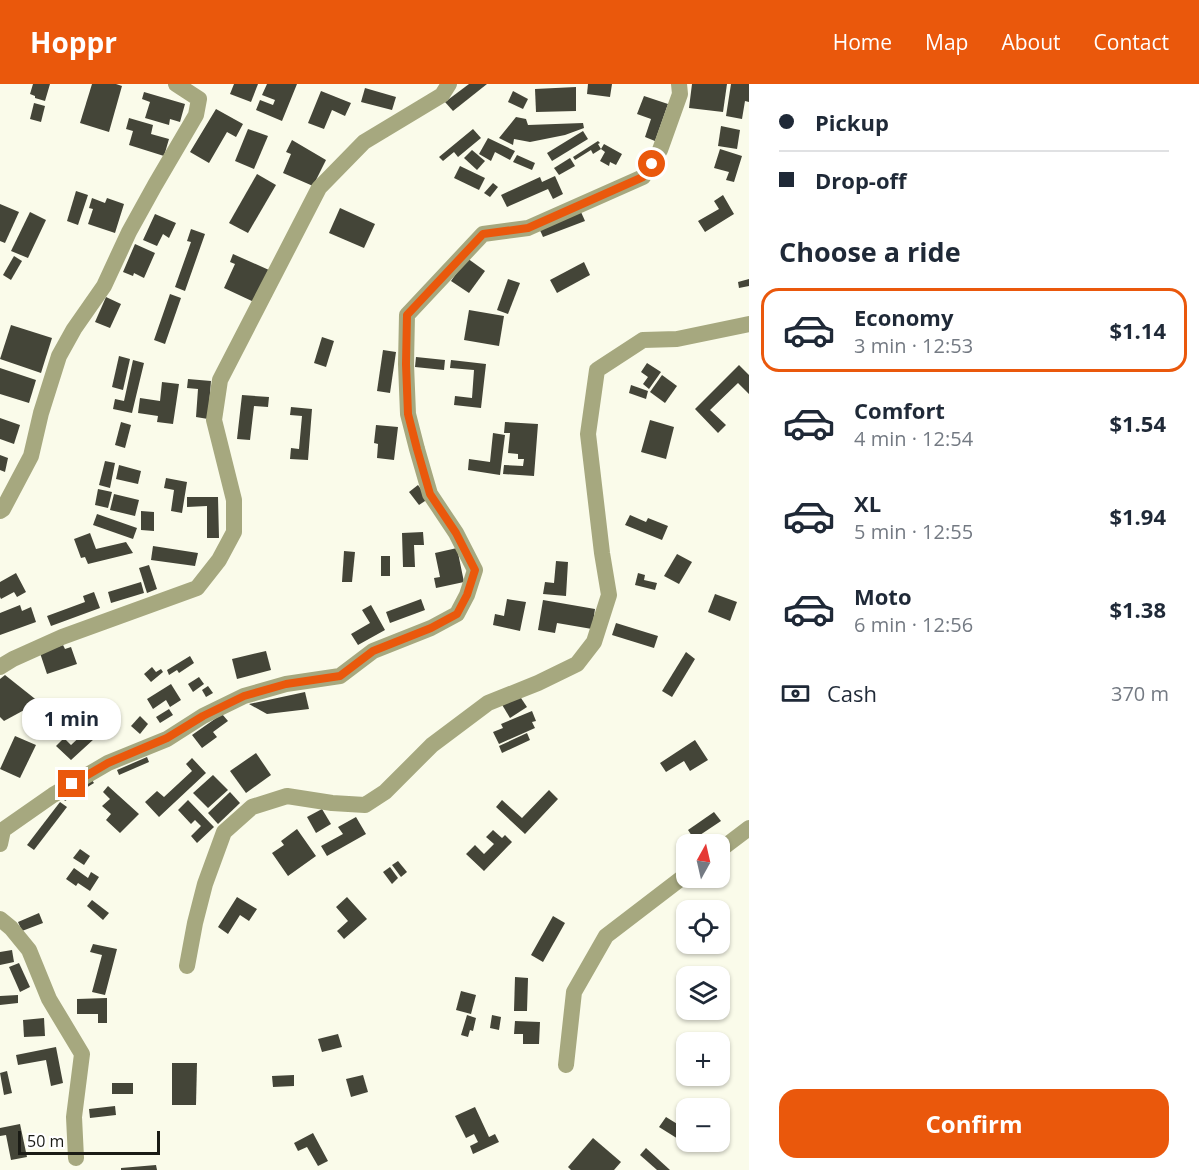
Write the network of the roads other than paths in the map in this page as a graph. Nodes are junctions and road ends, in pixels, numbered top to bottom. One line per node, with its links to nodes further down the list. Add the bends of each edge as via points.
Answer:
1 (176, 84): 5 (street, via 199,99 196,115 129,232 104,286 60,356 40,413 31,456)
2 (449, 84): 6 (street, via 442,95 363,142 319,188 220,380 214,420 234,500 234,532 219,560 197,588 62,637)
3 (679, 84): 9 (street, via 681,94 660,150 643,177 528,228 483,234 407,315 408,414 417,449 430,494 475,570 457,614 373,651 340,676 286,684 244,696 167,738 108,763 53,795 3,831)
4 (749, 324): 12 (street, via 676,339 643,340 597,370 588,434 609,595 594,642 577,664 488,703 432,745 385,792 365,805 287,796 252,807 224,832 205,884)
5 (0, 511)
6 (0, 667)
7 (749, 828): 8 (street)
8 (730, 842)
9 (0, 844)
10 (676, 882): 13 (street, via 606,936 573,992)
11 (0, 919): 14 (street, via 29,950 49,999 82,1054 74,1117)
12 (187, 966)
13 (566, 1065)
14 (76, 1158)

